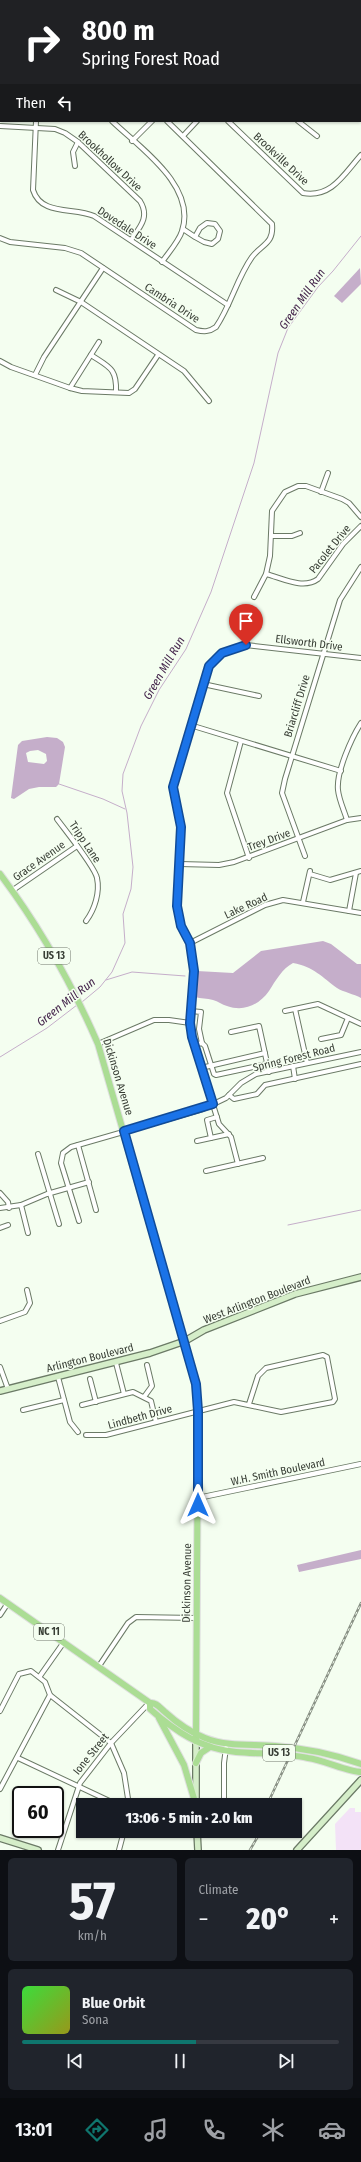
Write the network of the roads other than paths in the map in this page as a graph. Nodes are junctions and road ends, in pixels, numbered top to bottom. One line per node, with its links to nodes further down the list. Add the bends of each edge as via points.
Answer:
1 (36, 122): 9 (street, Dovedale Drive)
2 (113, 122): 12 (street)
3 (151, 122): 12 (street)
4 (168, 122): 10 (street)
5 (196, 122): 10 (street)
6 (229, 122): 14 (street, Brookville Drive, via 303,193 314,195 332,188)
7 (299, 122): 11 (street)
8 (0, 126): 9 (street, Brookhollow Drive)
9 (36, 128): 13 (street, Brookhollow Drive, via 65,133); 19 (street, Dovedale Drive, via 33,190 37,200 46,207 89,214)
10 (183, 136): 24 (street, Cambria Drive, via 272,224 272,233 265,246 252,257)
11 (317, 136)
12 (132, 140): 16 (street, via 176,184 184,203)
13 (78, 142): 15 (street, via 73,152); 19 (street, Brookhollow Drive, via 145,208 144,220)
14 (361, 155)
15 (75, 166)
16 (183, 229): 17 (street); 20 (street)
17 (195, 237): 17 (street, via 200,228 207,223 215,224 220,231 218,239 212,244)
18 (0, 238): 21 (street, Cambria Drive, via 10,242 65,248 80,253)
19 (131, 240): 20 (street, Dovedale Drive)
20 (162, 262): 24 (street, Dovedale Drive)
21 (103, 268): 23 (street); 24 (street, Cambria Drive, via 202,332 216,327)
22 (56, 290): 23 (street)
23 (81, 302): 27 (street); 29 (street)
24 (228, 305)
25 (99, 342): 26 (street)
26 (91, 355): 30 (street); 31 (street, via 113,370)
27 (158, 355): 31 (street, via 135,389 129,392); 32 (street, via 184,371)
28 (0, 361): 29 (street)
29 (35, 375): 30 (street)
30 (70, 388): 31 (street)
31 (116, 392)
32 (209, 401)
33 (328, 473): 34 (street)
34 (321, 492): 35 (street, via 349,503); 38 (street, via 298,486 285,492 272,511)
35 (361, 517)
36 (361, 526): 40 (street, Pacolet Drive, via 342,544 314,582 301,584)
37 (300, 532): 38 (street, via 292,536)
38 (272, 536): 40 (street)
39 (361, 566): 42 (street, Briarcliff Drive, via 340,600)
40 (266, 574): 41 (street)
41 (254, 597)
42 (322, 654): 43 (street, Ellsworth Drive); 44 (street, Ellsworth Drive, via 246,645 233,648 222,653 209,666); 49 (street, Briarcliff Drive)
43 (361, 658)
44 (203, 684): 45 (street); 47 (street, Ellsworth Drive)
45 (259, 696)
46 (361, 723): 50 (street, via 353,735)
47 (190, 725): 48 (street); 58 (street, Ellsworth Drive, via 173,787 181,827)
48 (241, 741): 49 (street); 57 (street, via 227,793)
49 (291, 756): 50 (street); 54 (street, Briarcliff Drive, via 282,793)
50 (341, 771): 53 (street, via 338,790)
51 (361, 818): 53 (street, Trey Drive)
52 (58, 819): 55 (street, Tripp Lane)
53 (347, 820): 54 (street, Trey Drive)
54 (299, 839): 56 (street, Briarcliff Drive); 57 (street, Trey Drive)
55 (77, 846): 61 (street, Grace Avenue); 65 (street, Tripp Lane, via 97,876 98,892 94,907)
56 (305, 856)
57 (248, 858): 58 (street, Trey Drive, via 219,865)
58 (180, 864): 66 (street, Ellsworth Drive, via 177,906 181,926)
59 (359, 872): 62 (street, via 330,880 310,873); 63 (street)
60 (0, 874): 61 (main road, Dickinson Avenue / US 13)
61 (12, 890): 76 (main road, Dickinson Avenue / US 13, via 79,1001)
62 (303, 902): 63 (street, Lake Road); 66 (street, Lake Road, via 283,900 265,904)
63 (349, 911): 64 (street, Lake Road)
64 (361, 913)
65 (86, 921)
66 (190, 943): 68 (street, Ellsworth Drive, via 194,971)
67 (295, 1009): 69 (street); 70 (street, via 318,1004); 80 (street)
68 (191, 1011): 71 (street, Ellsworth Drive); 75 (street, via 201,1012 199,1029)
69 (285, 1011)
70 (348, 1018): 72 (street); 74 (street, via 341,1035)
71 (190, 1023): 76 (street, via 154,1020); 77 (street, Ellsworth Drive)
72 (361, 1024)
73 (231, 1032): 79 (street, via 259,1026)
74 (321, 1040)
75 (202, 1043): 77 (street); 83 (street, via 206,1046)
76 (98, 1044): 91 (main road, Dickinson Avenue / US 13)
77 (194, 1045): 85 (street, Ellsworth Drive)
78 (361, 1052): 80 (street, Spring Forest Road)
79 (264, 1053): 81 (street); 83 (street)
80 (307, 1063): 84 (street, Spring Forest Road)
81 (267, 1064): 83 (street, via 216,1075); 86 (street)
82 (361, 1064): 87 (street)
83 (211, 1065): 85 (street)
84 (293, 1066): 86 (street, Spring Forest Road); 87 (street)
85 (201, 1068): 89 (street, Ellsworth Drive)
86 (269, 1072): 88 (street, Spring Forest Road, via 251,1077)
87 (295, 1078): 88 (street, via 265,1085 257,1094 234,1099)
88 (229, 1095): 89 (street, Spring Forest Road)
89 (213, 1104): 90 (street, Ellsworth Drive); 91 (street, Spring Forest Road)
90 (217, 1117): 92 (street, Ellsworth Drive, via 219,1124); 93 (street, via 207,1120)
91 (124, 1131): 95 (street, Spring Forest Road); 116 (main road, Dickinson Avenue / US 13)
92 (229, 1134): 93 (street); 98 (street, Ellsworth Drive, via 234,1142)
93 (211, 1138): 94 (street)
94 (197, 1141)
95 (78, 1145): 100 (street); 101 (street, Spring Forest Road, via 63,1153 61,1163)
96 (38, 1154): 103 (street)
97 (263, 1158): 98 (street)
98 (238, 1164): 99 (street)
99 (206, 1171)
100 (89, 1182): 101 (street); 107 (street)
101 (69, 1188): 103 (street); 108 (street)
102 (0, 1193): 106 (street, via 8,1202)
103 (51, 1193): 104 (street); 109 (street)
104 (20, 1205): 106 (street); 112 (street)
105 (0, 1208): 106 (street)
106 (9, 1208)
107 (96, 1210)
108 (79, 1221)
109 (59, 1224)
110 (8, 1225): 111 (street)
111 (0, 1228)
112 (28, 1233)
113 (361, 1277): 116 (main road, West Arlington Boulevard, via 295,1294 204,1330)
114 (27, 1290): 115 (street, via 30,1303 25,1312)
115 (0, 1321)
116 (185, 1341): 117 (main road, Arlington Boulevard); 131 (main road, Dickinson Avenue / US 13, via 196,1384)
117 (116, 1363): 120 (main road, Arlington Boulevard); 124 (street)
118 (147, 1365): 125 (street, via 152,1386)
119 (0, 1367): 122 (street)
120 (58, 1377): 122 (main road, Arlington Boulevard); 126 (street)
121 (90, 1379): 127 (street)
122 (8, 1389): 123 (main road, Arlington Boulevard)
123 (0, 1391)
124 (124, 1394): 125 (street, via 133,1392); 127 (street)
125 (144, 1397): 132 (street, via 151,1401)
126 (64, 1400): 130 (street); 133 (street, via 70,1422)
127 (96, 1402): 129 (street)
128 (250, 1404): 128 (street, Lindbeth Drive, via 258,1376 266,1368 326,1355 334,1401 281,1412); 131 (street, Lindbeth Drive, via 234,1402)
129 (82, 1405)
130 (23, 1410)
131 (198, 1411): 132 (street, Lindbeth Drive); 136 (main road, Dickinson Avenue / US 13)
132 (156, 1422): 134 (street, Lindbeth Drive, via 106,1435)
133 (78, 1432)
134 (86, 1436)
135 (361, 1464): 136 (street, W.H. Smith Boulevard)
136 (198, 1498): 140 (main road, Dickinson Avenue / US 13)
137 (0, 1598): 138 (main road, NC 11)
138 (8, 1603): 139 (street); 141 (main road, NC 11)
139 (0, 1615)
140 (196, 1618): 142 (street, via 136,1617 128,1623); 148 (main road, Dickinson Avenue / US 13)
141 (64, 1642): 142 (main road, NC 11); 143 (street)
142 (99, 1666): 145 (main road, NC 11)
143 (40, 1676): 144 (street, via 48,1686); 146 (street, via 31,1671 19,1674)
144 (50, 1696): 150 (street); 153 (street)
145 (149, 1703): 147 (main road, NC 11, via 149,1707); 148 (main road, NC 11, via 155,1703 178,1723); 150 (street, Ione Street)
146 (0, 1711)
147 (157, 1715): 149 (main road, NC 11); 162 (main road, via 184,1765)
148 (196, 1734): 149 (main road, Dickinson Avenue / US 13); 152 (main road, US 13)
149 (196, 1741): 151 (main road, US 13); 154 (main road, Dickinson Avenue)
150 (111, 1743): 158 (street, Ione Street); 161 (street, via 124,1773)
151 (210, 1747): 152 (main road, US 13); 154 (main road, via 201,1753)
152 (227, 1747): 155 (main road, US 13, via 298,1749 333,1755); 156 (main road, US 13, via 290,1755); 164 (street, via 224,1759)
153 (18, 1758): 158 (street); 159 (street)
154 (196, 1763): 163 (main road, Dickinson Avenue)
155 (361, 1764)
156 (361, 1772)
157 (360, 1783): 172 (main road)
158 (78, 1786): 160 (street); 169 (street, Ione Street)
159 (0, 1789)
160 (103, 1798)
161 (128, 1798)
162 (194, 1798)
163 (195, 1798)
164 (224, 1798)
165 (0, 1838): 168 (main road)
166 (122, 1838): 170 (street)
167 (197, 1838): 171 (main road)
168 (38, 1850)
169 (58, 1850)
170 (119, 1850)
171 (198, 1850)
172 (297, 1850)

